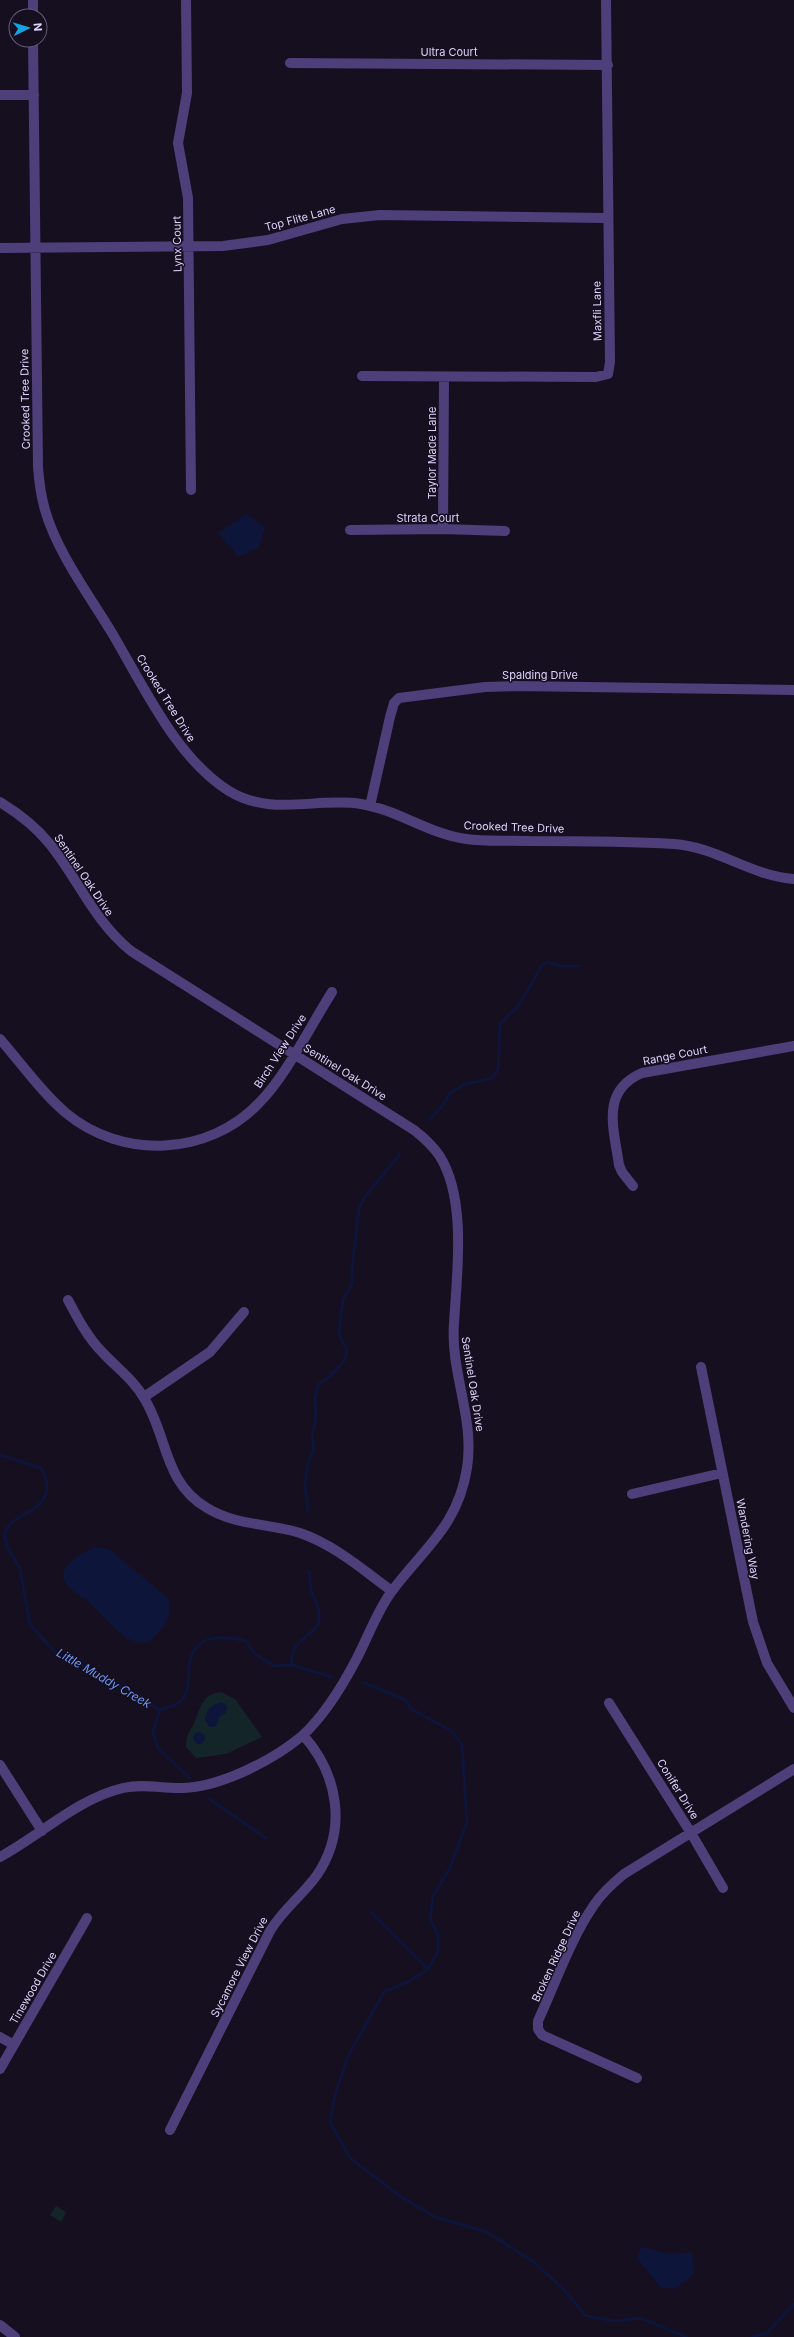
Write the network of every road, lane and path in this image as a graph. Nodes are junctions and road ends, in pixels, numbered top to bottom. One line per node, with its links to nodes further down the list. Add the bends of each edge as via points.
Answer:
1 (186, 0): 9 (street, Lynx Court, via 187,93 178,143 187,187)
2 (606, 0): 5 (street, Maxfli Lane)
3 (33, 48): 7 (street, Crooked Tree Drive)
4 (290, 63): 5 (street, Ultra Court)
5 (608, 65): 8 (street, Maxfli Lane)
6 (0, 95): 7 (street)
7 (34, 95): 11 (street, Crooked Tree Drive)
8 (607, 218): 9 (street, Top Flite Lane, via 380,215 342,219 245,244); 13 (street, Maxfli Lane, via 610,362 608,374 596,377)
9 (189, 247): 11 (street, Top Flite Lane); 14 (street, Lynx Court)
10 (0, 248): 11 (street, Top Flite Lane)
11 (35, 248): 20 (street, Crooked Tree Drive, via 38,467 44,510 62,549 165,722 195,763 211,778 235,794 283,805 341,803)
12 (362, 376): 13 (street, Maxfli Lane)
13 (444, 378): 15 (street, Taylor Made Lane)
14 (191, 490)
15 (443, 529): 16 (street, Strata Court); 17 (street, Strata Court)
16 (350, 530)
17 (505, 531)
18 (794, 690): 20 (street, Spalding Drive, via 514,686 485,687 399,698 394,703 390,717)
19 (0, 802): 25 (street, Sentinel Oak Drive, via 22,817 49,842 93,911 118,940 160,971)
20 (370, 806): 21 (street, Crooked Tree Drive, via 430,830 465,839 690,846 704,849 767,875)
21 (794, 879)
22 (332, 992): 25 (street, Birch View Drive)
23 (0, 1039): 25 (street, Birch View Drive, via 54,1101 78,1122 112,1139 154,1146 176,1145 204,1138 237,1121 268,1094)
24 (794, 1046): 26 (street, Range Court, via 642,1073 629,1081 615,1099 612,1121 619,1165)
25 (294, 1054): 33 (street, Sentinel Oak Drive, via 423,1138 441,1159 453,1188 458,1288 454,1338 469,1426 467,1472 456,1506 443,1532)
26 (633, 1186)
27 (68, 1300): 30 (street, via 92,1341)
28 (244, 1312): 30 (street, via 210,1352)
29 (701, 1367): 31 (street, Wandering Way)
30 (144, 1397): 33 (street, via 153,1415 166,1459 190,1496 205,1508 233,1520 284,1529 318,1540 345,1556)
31 (722, 1473): 32 (street); 35 (street, Wandering Way, via 759,1643)
32 (632, 1494)
33 (392, 1591): 36 (street, Sentinel Oak Drive, via 330,1704)
34 (609, 1703): 40 (street, Conifer Drive)
35 (794, 1708)
36 (303, 1735): 39 (street, Sentinel Oak Drive, via 264,1761 232,1776 186,1788 123,1788 88,1802); 48 (street, Sycamore View Drive, via 322,1760 333,1786 336,1821 332,1845 316,1875 284,1910 270,1931)
37 (0, 1765): 39 (street)
38 (794, 1769): 40 (street, Broken Ridge Drive)
39 (42, 1831): 41 (street, Sentinel Oak Drive)
40 (691, 1832): 42 (street, Conifer Drive); 47 (street, Broken Ridge Drive, via 624,1874 594,1904 583,1922 538,2021 538,2029 542,2035)
41 (0, 1858)
42 (723, 1888)
43 (87, 1918): 45 (street, Tinewood Drive)
44 (0, 2037): 45 (street)
45 (14, 2045): 46 (street, Tinewood Drive)
46 (0, 2069)
47 (637, 2078)
48 (170, 2130)
49 (0, 2325): 50 (street)
50 (15, 2337)

